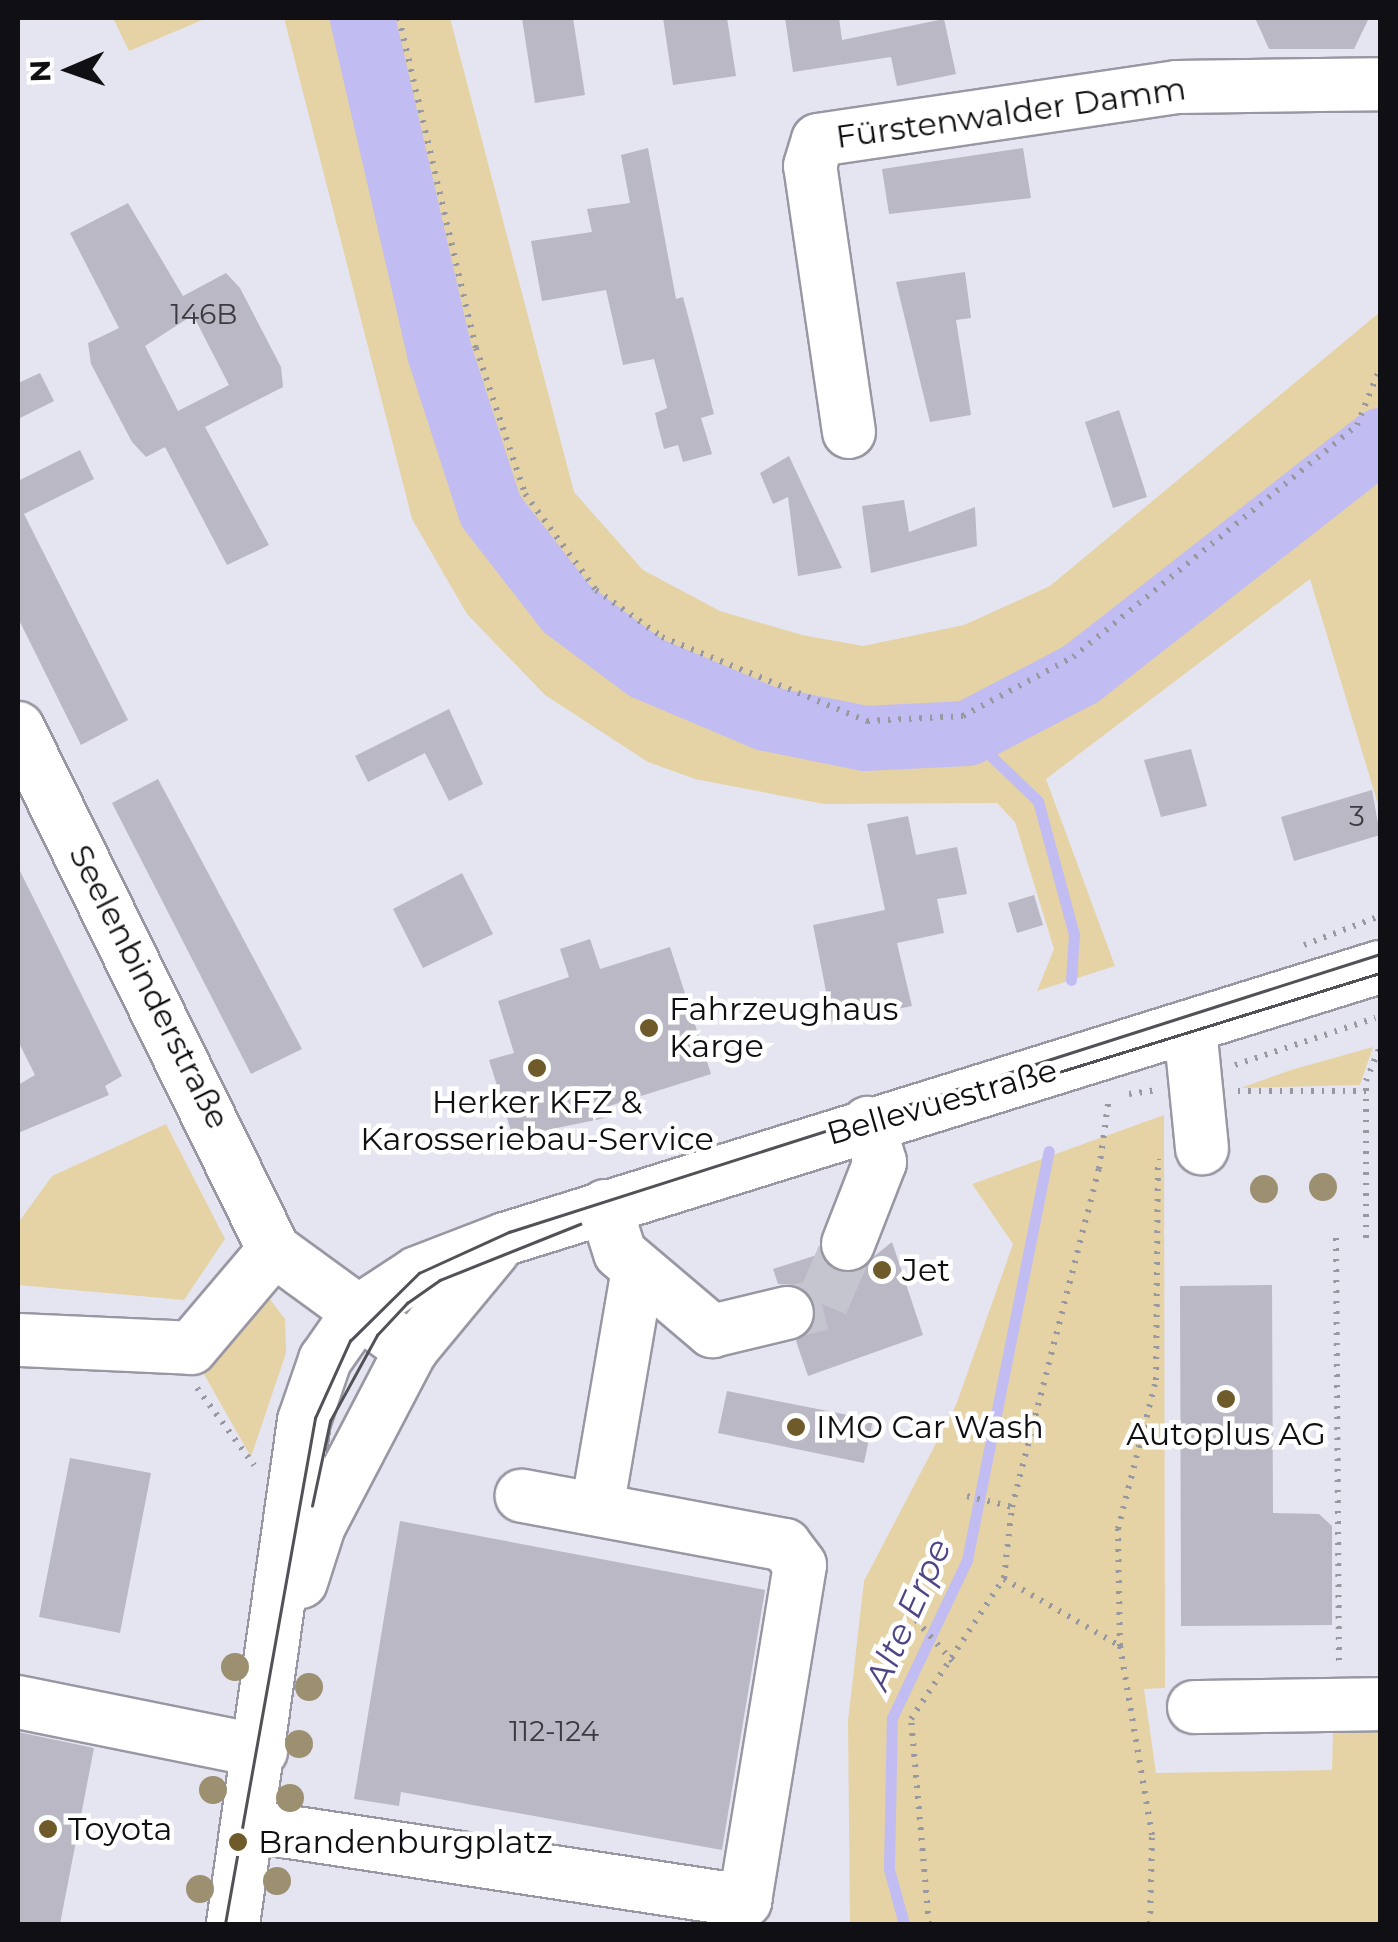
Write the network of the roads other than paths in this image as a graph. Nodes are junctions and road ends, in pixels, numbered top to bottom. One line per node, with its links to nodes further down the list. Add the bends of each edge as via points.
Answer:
1 (1380, 84): 2 (street, Fürstenwalder Damm, via 1177,87 818,140 810,166)
2 (849, 432)
3 (18, 728): 11 (street, Seelenbinderstraße)
4 (1380, 967): 5 (street, Bellevuestraße)
5 (1190, 1028): 6 (street, Bellevuestraße); 7 (street)
6 (868, 1122): 8 (street, Bellevuestraße); 10 (street, via 880,1162)
7 (1180, 1147)
8 (605, 1206): 9 (street, Bellevuestraße); 12 (street, via 620,1253)
9 (505, 1239): 13 (street, via 418,1273); 16 (street)
10 (848, 1244)
11 (274, 1250): 13 (street); 15 (street, via 192,1348)
12 (638, 1269): 14 (street, via 712,1331); 18 (street)
13 (358, 1311): 16 (street); 19 (street, via 325,1360 304,1421 277,1576)
14 (787, 1312)
15 (18, 1340)
16 (410, 1350): 19 (street, via 319,1526)
17 (522, 1496): 18 (street)
18 (597, 1510): 24 (street, via 784,1545 800,1565 745,1901)
19 (274, 1667): 23 (street)
20 (18, 1702): 23 (street)
21 (1360, 1705): 22 (street)
22 (1194, 1707)
23 (262, 1751): 24 (street)
24 (250, 1826): 25 (street)
25 (233, 1924)

